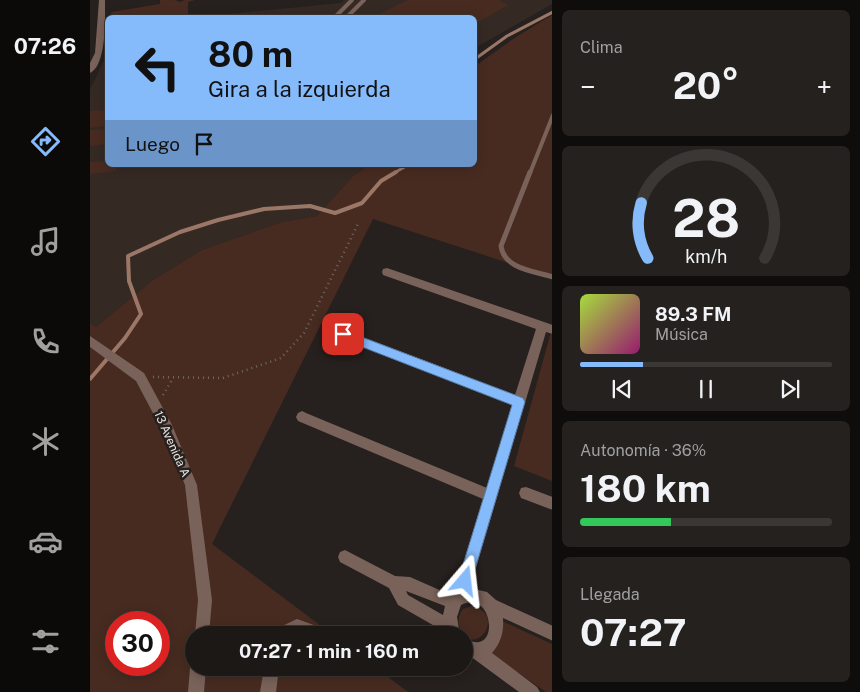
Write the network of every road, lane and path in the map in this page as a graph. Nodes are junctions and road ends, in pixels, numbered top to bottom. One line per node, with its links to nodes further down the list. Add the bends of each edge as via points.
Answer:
1 (102, 0): 6 (street, via 99,53)
2 (352, 0): 4 (lane)
3 (364, 0): 5 (lane)
4 (337, 15)
5 (349, 15)
6 (90, 71)
7 (552, 114): 10 (lane, via 501,246 502,254 509,263)
8 (358, 224): 14 (path, via 304,333 281,358 223,378)
9 (387, 272): 11 (street)
10 (552, 278)
11 (547, 328): 15 (street)
12 (343, 334): 15 (street)
13 (90, 340): 14 (street, 13 Avenida A)
14 (140, 377): 24 (street, 13 Avenida A, via 168,429 191,485 205,600)
15 (518, 402): 18 (street)
16 (302, 418): 18 (street)
17 (526, 493): 19 (street)
18 (491, 496): 22 (street)
19 (552, 504)
20 (345, 557): 21 (street)
21 (394, 583): 22 (street, via 410,584); 25 (street, via 404,600)
22 (457, 600): 23 (street, via 475,596); 26 (street, via 449,618)
23 (490, 605): 27 (street); 28 (street, via 495,613 497,631 490,645 483,649)
24 (203, 626)
25 (444, 626)
26 (451, 626)
27 (552, 634)
28 (473, 648)
29 (473, 651): 34 (street)
30 (197, 676): 32 (street)
31 (271, 676): 33 (street)
32 (196, 692)
33 (268, 692)
34 (532, 692)

